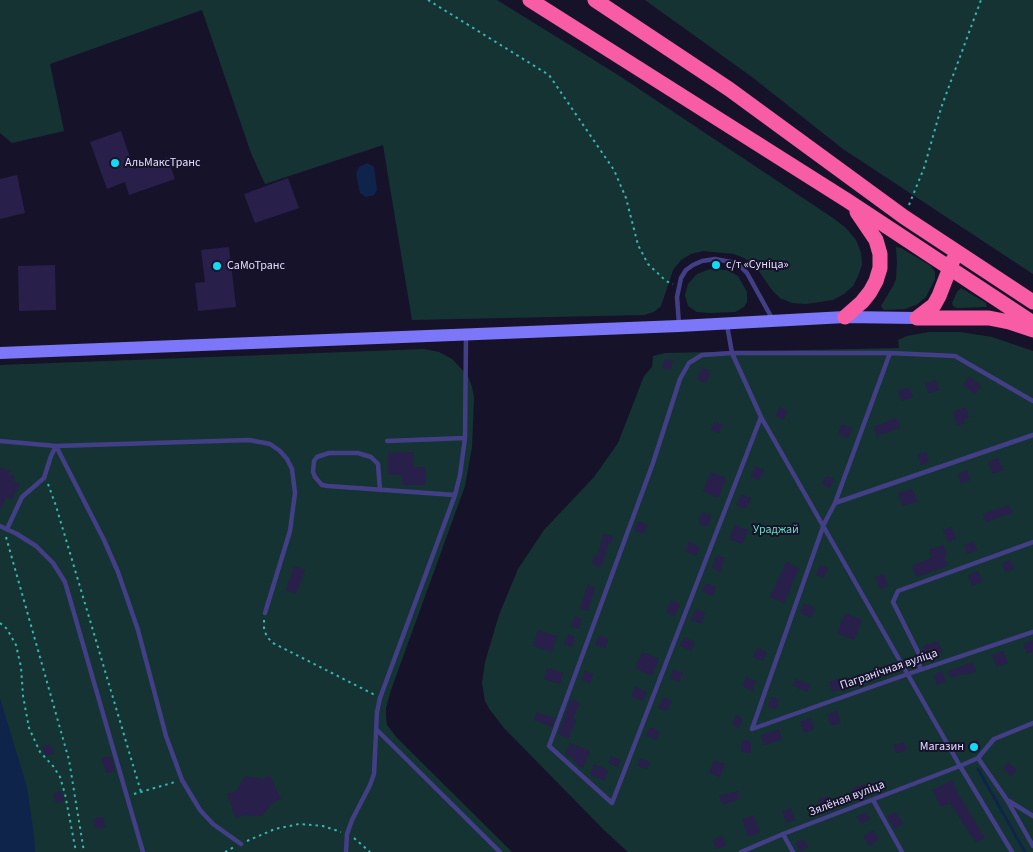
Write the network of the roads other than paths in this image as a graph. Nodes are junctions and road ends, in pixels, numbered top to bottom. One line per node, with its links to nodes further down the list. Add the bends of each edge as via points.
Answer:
1 (530, 0): 3 (highway)
2 (595, 0): 4 (highway, via 730,89)
3 (848, 201): 5 (highway); 7 (highway, via 876,240 880,268 876,281 862,302)
4 (956, 251): 5 (highway); 6 (highway)
5 (950, 268): 8 (highway, via 944,288 934,304); 10 (highway)
6 (1033, 302)
7 (846, 317): 8 (street); 9 (street)
8 (917, 318): 13 (highway, via 989,318)
9 (774, 322): 11 (street); 12 (lane, via 740,266 715,259 693,265 681,278 677,297)
10 (1033, 323)
11 (726, 324): 12 (street); 17 (lane)
12 (679, 326): 14 (street)
13 (1033, 330)
14 (466, 335): 15 (street); 21 (lane)
15 (0, 353)
16 (890, 353): 17 (lane); 18 (lane, via 954,356); 27 (lane)
17 (732, 354): 19 (lane); 19 (lane, via 702,355 688,363 684,371 549,746 612,803)
18 (1033, 401)
19 (761, 417): 28 (lane)
20 (1033, 435): 27 (lane)
21 (465, 438): 23 (lane); 26 (lane, via 463,464)
22 (0, 441): 24 (lane)
23 (387, 441)
24 (56, 446): 30 (lane, via 44,478 22,498); 32 (lane, via 249,440 270,444 280,451 292,469 295,503 290,532); 44 (lane, via 104,540 120,580 182,780 200,810)
25 (380, 490): 25 (lane, via 322,485 313,472 314,461 329,453 358,453 371,457 378,464); 26 (lane)
26 (455, 495): 37 (lane, via 380,698)
27 (835, 503): 28 (lane)
28 (824, 524): 35 (lane); 35 (lane, Пагранічная вуліца, via 752,729)
29 (0, 526): 30 (lane)
30 (7, 529): 46 (lane, via 36,546 53,563 65,582)
31 (1033, 542): 34 (lane, via 898,591 893,602 919,654)
32 (265, 613)
33 (1033, 632): 34 (lane, Пагранічная вуліца)
34 (920, 670): 35 (lane, Пагранічная вуліца)
35 (908, 674): 39 (lane)
36 (1033, 723): 38 (lane, via 994,739)
37 (376, 729): 47 (lane, via 374,774 352,820); 48 (lane)
38 (978, 758): 39 (lane, Зялёная вуліца); 41 (lane)
39 (960, 766): 40 (lane, Зялёная вуліца); 52 (lane)
40 (872, 800): 43 (lane, Зялёная вуліца); 51 (lane)
41 (1007, 800): 42 (lane); 45 (lane)
42 (1033, 816)
43 (783, 834): 49 (lane, Зялёная вуліца); 50 (lane)
44 (241, 844)
45 (1033, 846)
46 (143, 852)
47 (346, 852)
48 (500, 852)
49 (741, 852)
50 (794, 852)
51 (902, 852)
52 (1012, 852)

